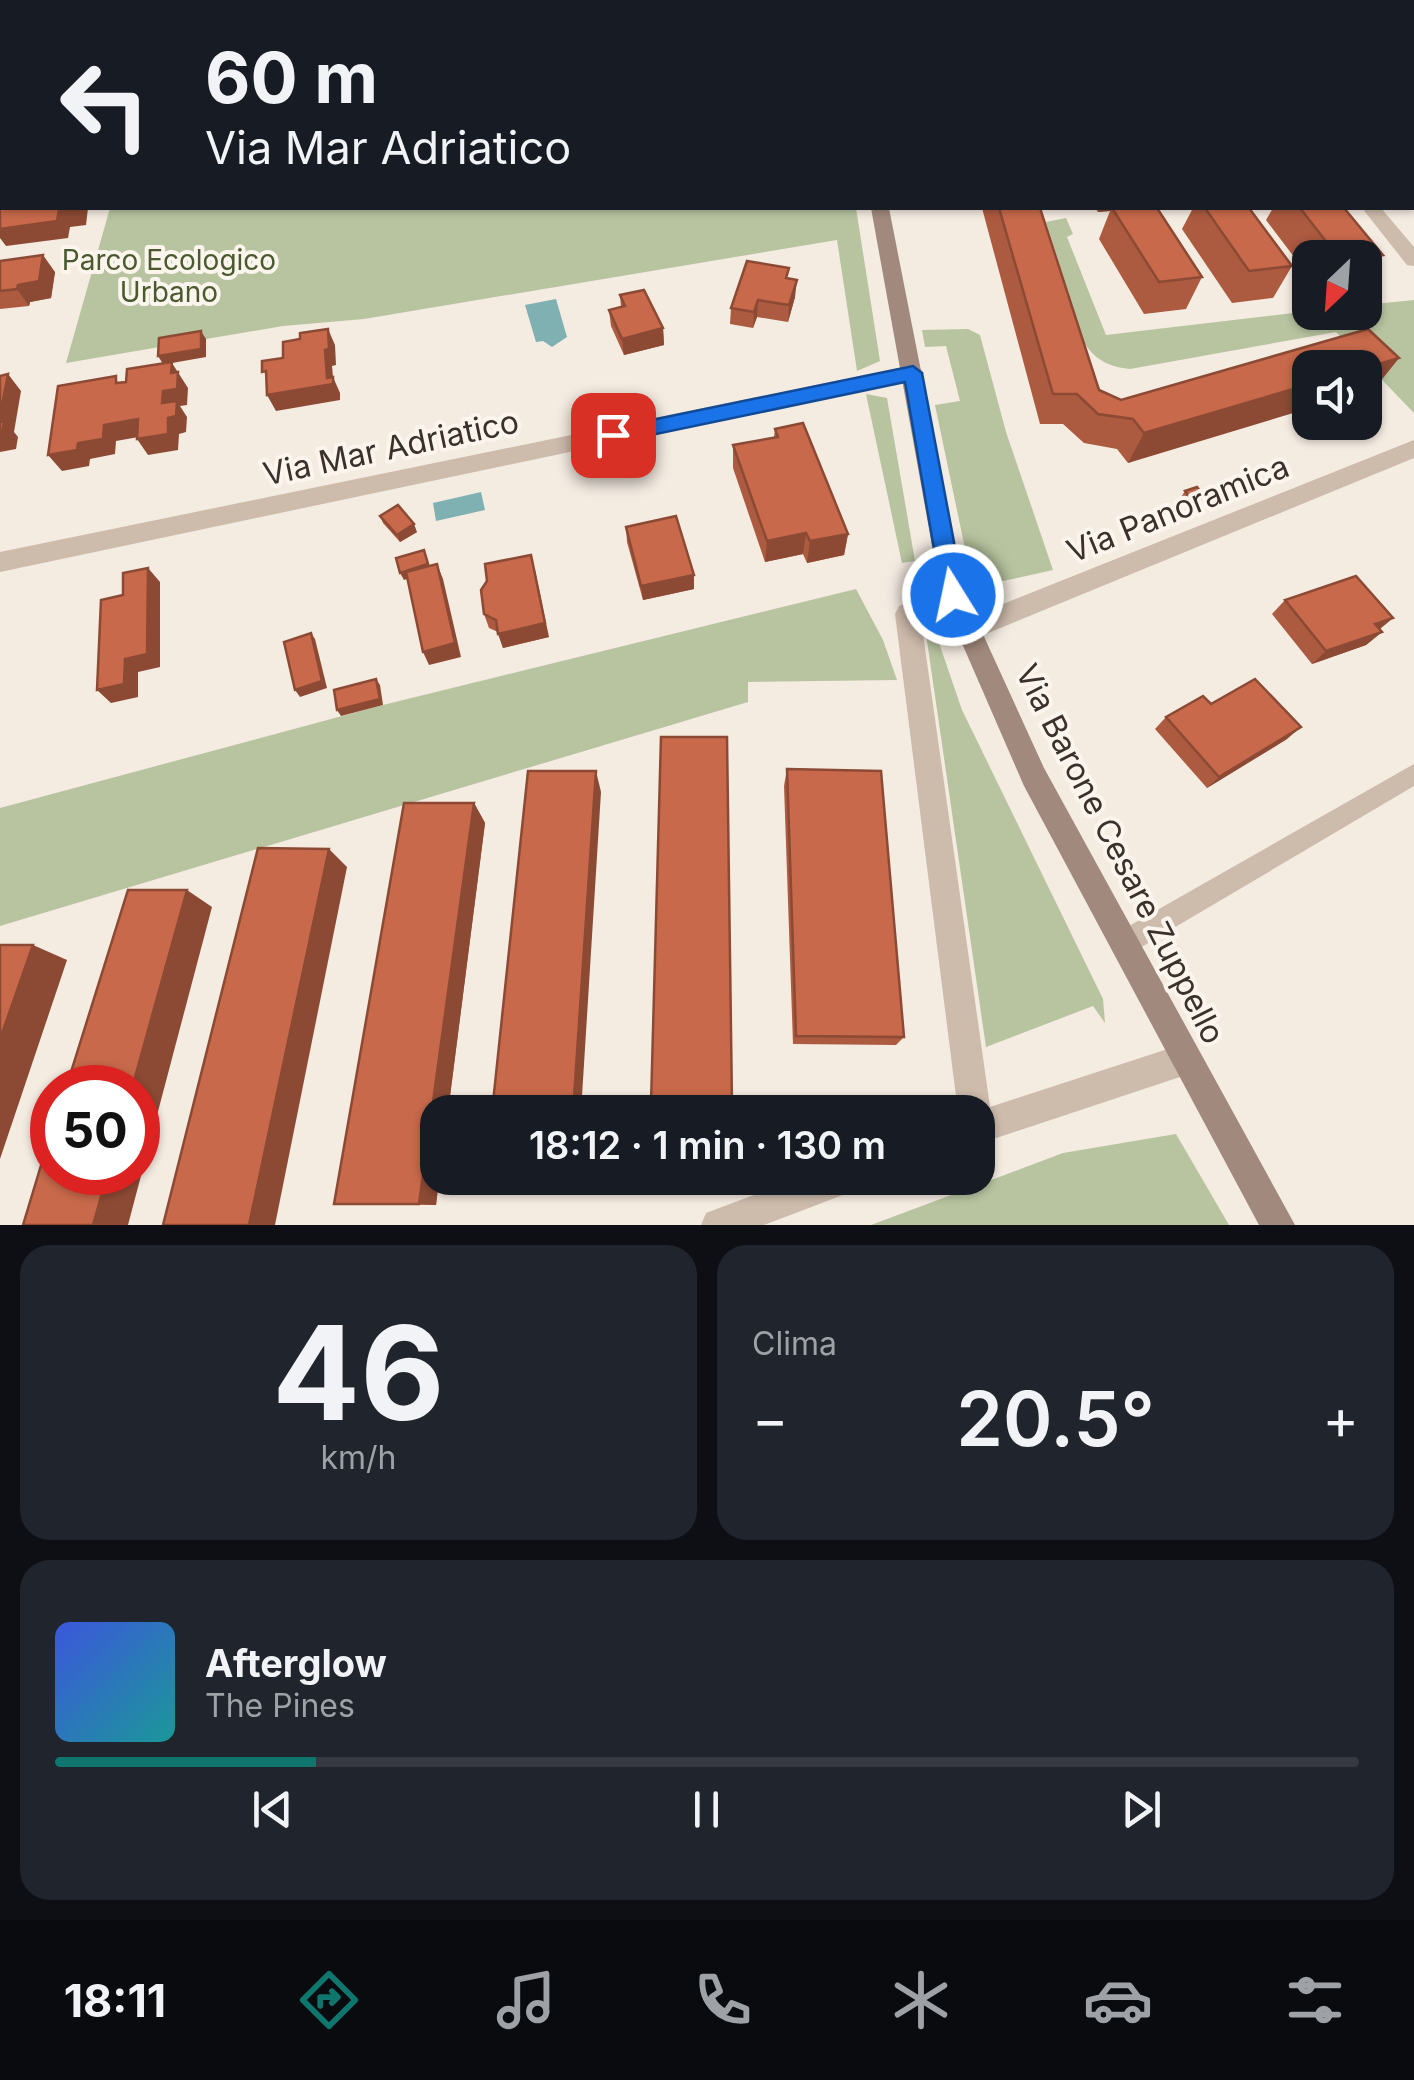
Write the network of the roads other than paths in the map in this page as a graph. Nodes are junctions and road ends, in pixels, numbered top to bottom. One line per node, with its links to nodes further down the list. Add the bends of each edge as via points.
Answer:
1 (880, 210): 4 (main road, Via Barone Cesare Zuppello)
2 (1373, 210): 3 (street)
3 (1414, 260)
4 (913, 373): 6 (street, Via Mar Adriatico); 7 (main road, Via Barone Cesare Zuppello)
5 (1414, 449): 8 (street, Via Panoramica)
6 (0, 562)
7 (953, 595): 8 (main road, Via Barone Cesare Zuppello); 12 (street, via 908,614)
8 (967, 630): 10 (main road, Via Barone Cesare Zuppello, via 1034,777)
9 (1414, 774): 10 (lane)
10 (1124, 943): 11 (main road, Via Barone Cesare Zuppello)
11 (1186, 1059): 13 (street); 16 (main road, Via Barone Cesare Zuppello)
12 (972, 1095)
13 (995, 1122)
14 (798, 1195): 15 (street)
15 (718, 1225)
16 (1278, 1225)

